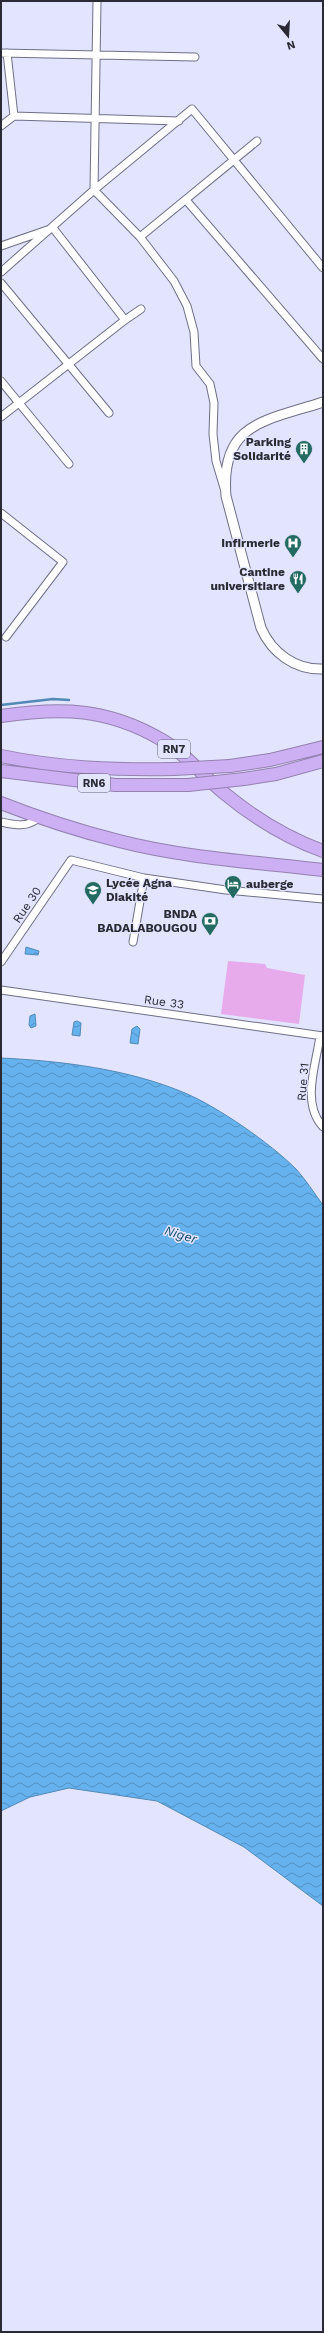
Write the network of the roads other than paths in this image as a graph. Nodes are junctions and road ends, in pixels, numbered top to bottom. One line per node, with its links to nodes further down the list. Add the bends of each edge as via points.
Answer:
1 (97, 1): 3 (street)
2 (4, 53): 3 (street); 5 (street)
3 (95, 55): 4 (street); 6 (street)
4 (195, 58)
5 (14, 116): 6 (street); 8 (street)
6 (94, 119): 7 (street); 11 (street)
7 (179, 121): 10 (street, via 192,110); 11 (street)
8 (1, 126)
9 (258, 141): 10 (street)
10 (234, 160): 12 (street); 16 (street)
11 (94, 190): 13 (street); 14 (street)
12 (186, 200): 14 (street); 21 (street)
13 (53, 228): 15 (street); 17 (street); 20 (street)
14 (140, 237): 29 (street, via 174,281 187,306 194,332 196,366 210,384 214,403 213,434 216,461)
15 (1, 246)
16 (323, 268)
17 (1, 272)
18 (1, 282): 22 (street)
19 (141, 309): 20 (street)
20 (125, 320): 22 (street)
21 (323, 359)
22 (68, 364): 25 (street); 26 (street)
23 (1, 380): 25 (street)
24 (323, 402): 29 (street, via 268,419 243,434 230,451 226,462)
25 (19, 403): 27 (street); 28 (street)
26 (109, 413)
27 (1, 417)
28 (69, 464)
29 (226, 496): 32 (street, via 266,641 292,662)
30 (1, 513): 31 (street, via 63,562)
31 (6, 637)
32 (323, 669)
33 (1, 716): 41 (highway, RN7, via 62,710 110,717 135,726 163,740 225,794 273,827 295,840)
34 (323, 747): 35 (highway, RN6, bridge, via 270,760 230,766 174,769 93,769 47,765)
35 (1, 756)
36 (323, 761): 37 (highway, RN6, bridge, via 276,774 188,786 115,785)
37 (1, 771)
38 (1, 803): 39 (highway)
39 (38, 818): 40 (street, via 33,823 25,825); 42 (highway, via 120,842 172,852)
40 (1, 822)
41 (323, 851)
42 (304, 868): 43 (highway); 45 (highway)
43 (323, 870)
44 (144, 878): 46 (street, via 226,890); 47 (street); 48 (street, Rue 30, via 71,860)
45 (323, 878)
46 (323, 899)
47 (133, 942)
48 (1, 962)
49 (1, 990): 50 (street, Rue 33)
50 (321, 1036): 51 (street, Rue 31, via 311,1098 313,1113)
51 (323, 1127)

